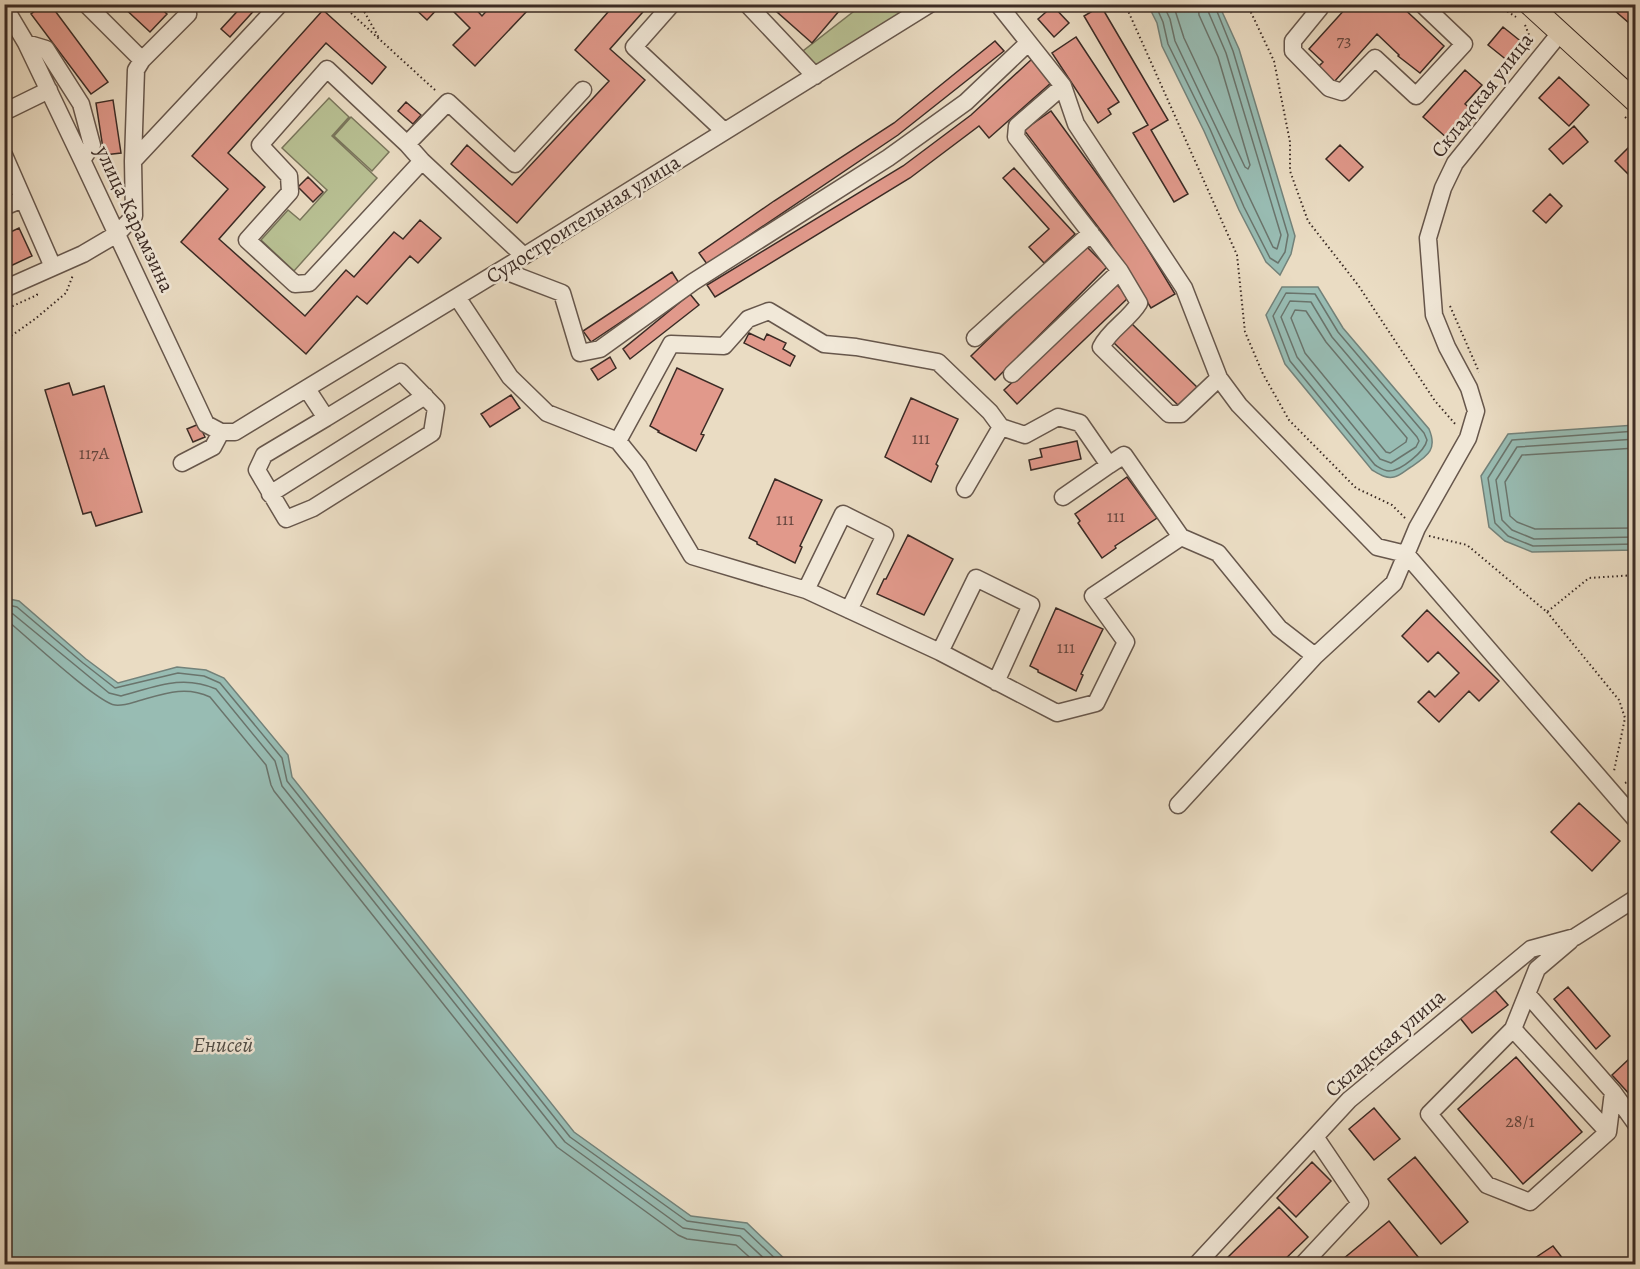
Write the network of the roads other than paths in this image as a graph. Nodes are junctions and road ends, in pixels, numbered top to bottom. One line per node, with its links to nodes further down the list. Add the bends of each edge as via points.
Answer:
1 (86, 4): 15 (street)
2 (183, 4): 15 (street, via 188,14)
3 (280, 4): 26 (street)
4 (672, 4): 22 (street, via 634,47)
5 (747, 4): 16 (street)
6 (930, 4): 16 (street, Судостроительная улица)
7 (998, 4): 14 (street)
8 (1316, 4): 9 (street, via 1320,8 1293,40 1293,51 1329,88 1342,92 1375,58 1416,96 1464,44)
9 (1422, 4)
10 (1529, 4): 12 (main road)
11 (4, 6): 13 (street, улица Карамзина)
12 (1560, 33): 20 (main road); 53 (street, Складская улица, via 1455,163 1436,208 1428,238 1434,315 1476,411 1468,438)
13 (26, 43): 18 (street, улица Карамзина); 25 (street, via 46,49 81,104 92,145)
14 (1028, 43): 17 (street); 34 (street, via 966,102 888,158 693,282 600,349 580,353 562,293)
15 (142, 60): 26 (street, via 136,70)
16 (815, 76): 22 (street, Судостроительная улица)
17 (1063, 86): 30 (street, via 1017,126 1016,137); 40 (street, via 1076,124 1184,288)
18 (49, 90): 21 (street); 25 (street, улица Карамзина)
19 (583, 90): 23 (street, via 515,164 448,102)
20 (1635, 102)
21 (4, 112)
22 (724, 131): 32 (street, Судостроительная улица)
23 (407, 144): 27 (street); 27 (street, via 327,69 260,145 289,176 290,192 247,240 295,284 309,283)
24 (4, 155): 28 (street)
25 (82, 160): 31 (street, улица Карамзина)
26 (134, 160): 31 (street, via 134,216)
27 (422, 161): 32 (street)
28 (23, 199): 29 (street); 33 (street)
29 (4, 207)
30 (1090, 233): 35 (street); 38 (street)
31 (117, 234): 33 (street); 45 (street, улица Карамзина, via 206,424)
32 (524, 256): 34 (street, Судостроительная улица)
33 (53, 267): 36 (street)
34 (502, 270): 37 (street, Судостроительная улица)
35 (1120, 271): 39 (street); 40 (street, via 1139,303 1101,347 1169,414 1181,414)
36 (4, 289)
37 (457, 297): 41 (street, Судостроительная улица); 46 (street, via 510,377 547,413)
38 (975, 338)
39 (1012, 374)
40 (1220, 378): 53 (street, via 1239,405 1377,547)
41 (307, 389): 43 (street); 45 (street, Судостроительная улица)
42 (425, 396): 43 (street, via 401,372); 50 (street); 50 (street, via 436,408 432,433 323,501 286,519)
43 (326, 418): 50 (street, via 264,455 257,470)
44 (1001, 427): 46 (street, via 938,362 824,344 769,311 748,319 724,346 671,344); 48 (street, via 1025,435 1058,417 1080,423); 49 (street)
45 (228, 432): 47 (street, Судостроительная улица, via 213,447)
46 (618, 441): 54 (street, via 639,467 692,556)
47 (182, 463)
48 (1109, 465): 51 (street); 52 (street, via 1124,455)
49 (965, 489)
50 (270, 494)
51 (1063, 497)
52 (1181, 537): 57 (street, via 1218,553 1279,628); 58 (street, via 1094,596 1126,642 1096,703 1057,713)
53 (1406, 554): 57 (street, Складская улица, via 1394,583); 60 (street)
54 (806, 590): 55 (street); 55 (street, via 843,514 885,535)
55 (849, 610): 56 (street)
56 (940, 652): 58 (street); 58 (street, via 976,578 1031,605)
57 (1315, 656): 59 (street, Складская улица)
58 (996, 682)
59 (1178, 806)
60 (1635, 820)
61 (1635, 898): 62 (street, Складская улица)
62 (1575, 937): 63 (street, via 1537,969); 68 (street, Складская улица, via 1531,949 1350,1100)
63 (1528, 995): 64 (street); 65 (street)
64 (1513, 1029): 67 (street); 67 (street, via 1429,1114 1488,1185 1530,1202)
65 (1613, 1092): 66 (street); 67 (street)
66 (1635, 1124)
67 (1608, 1132)
68 (1316, 1138): 69 (street, Складская улица); 70 (street, via 1360,1203)
69 (1197, 1264)
70 (1303, 1264)

